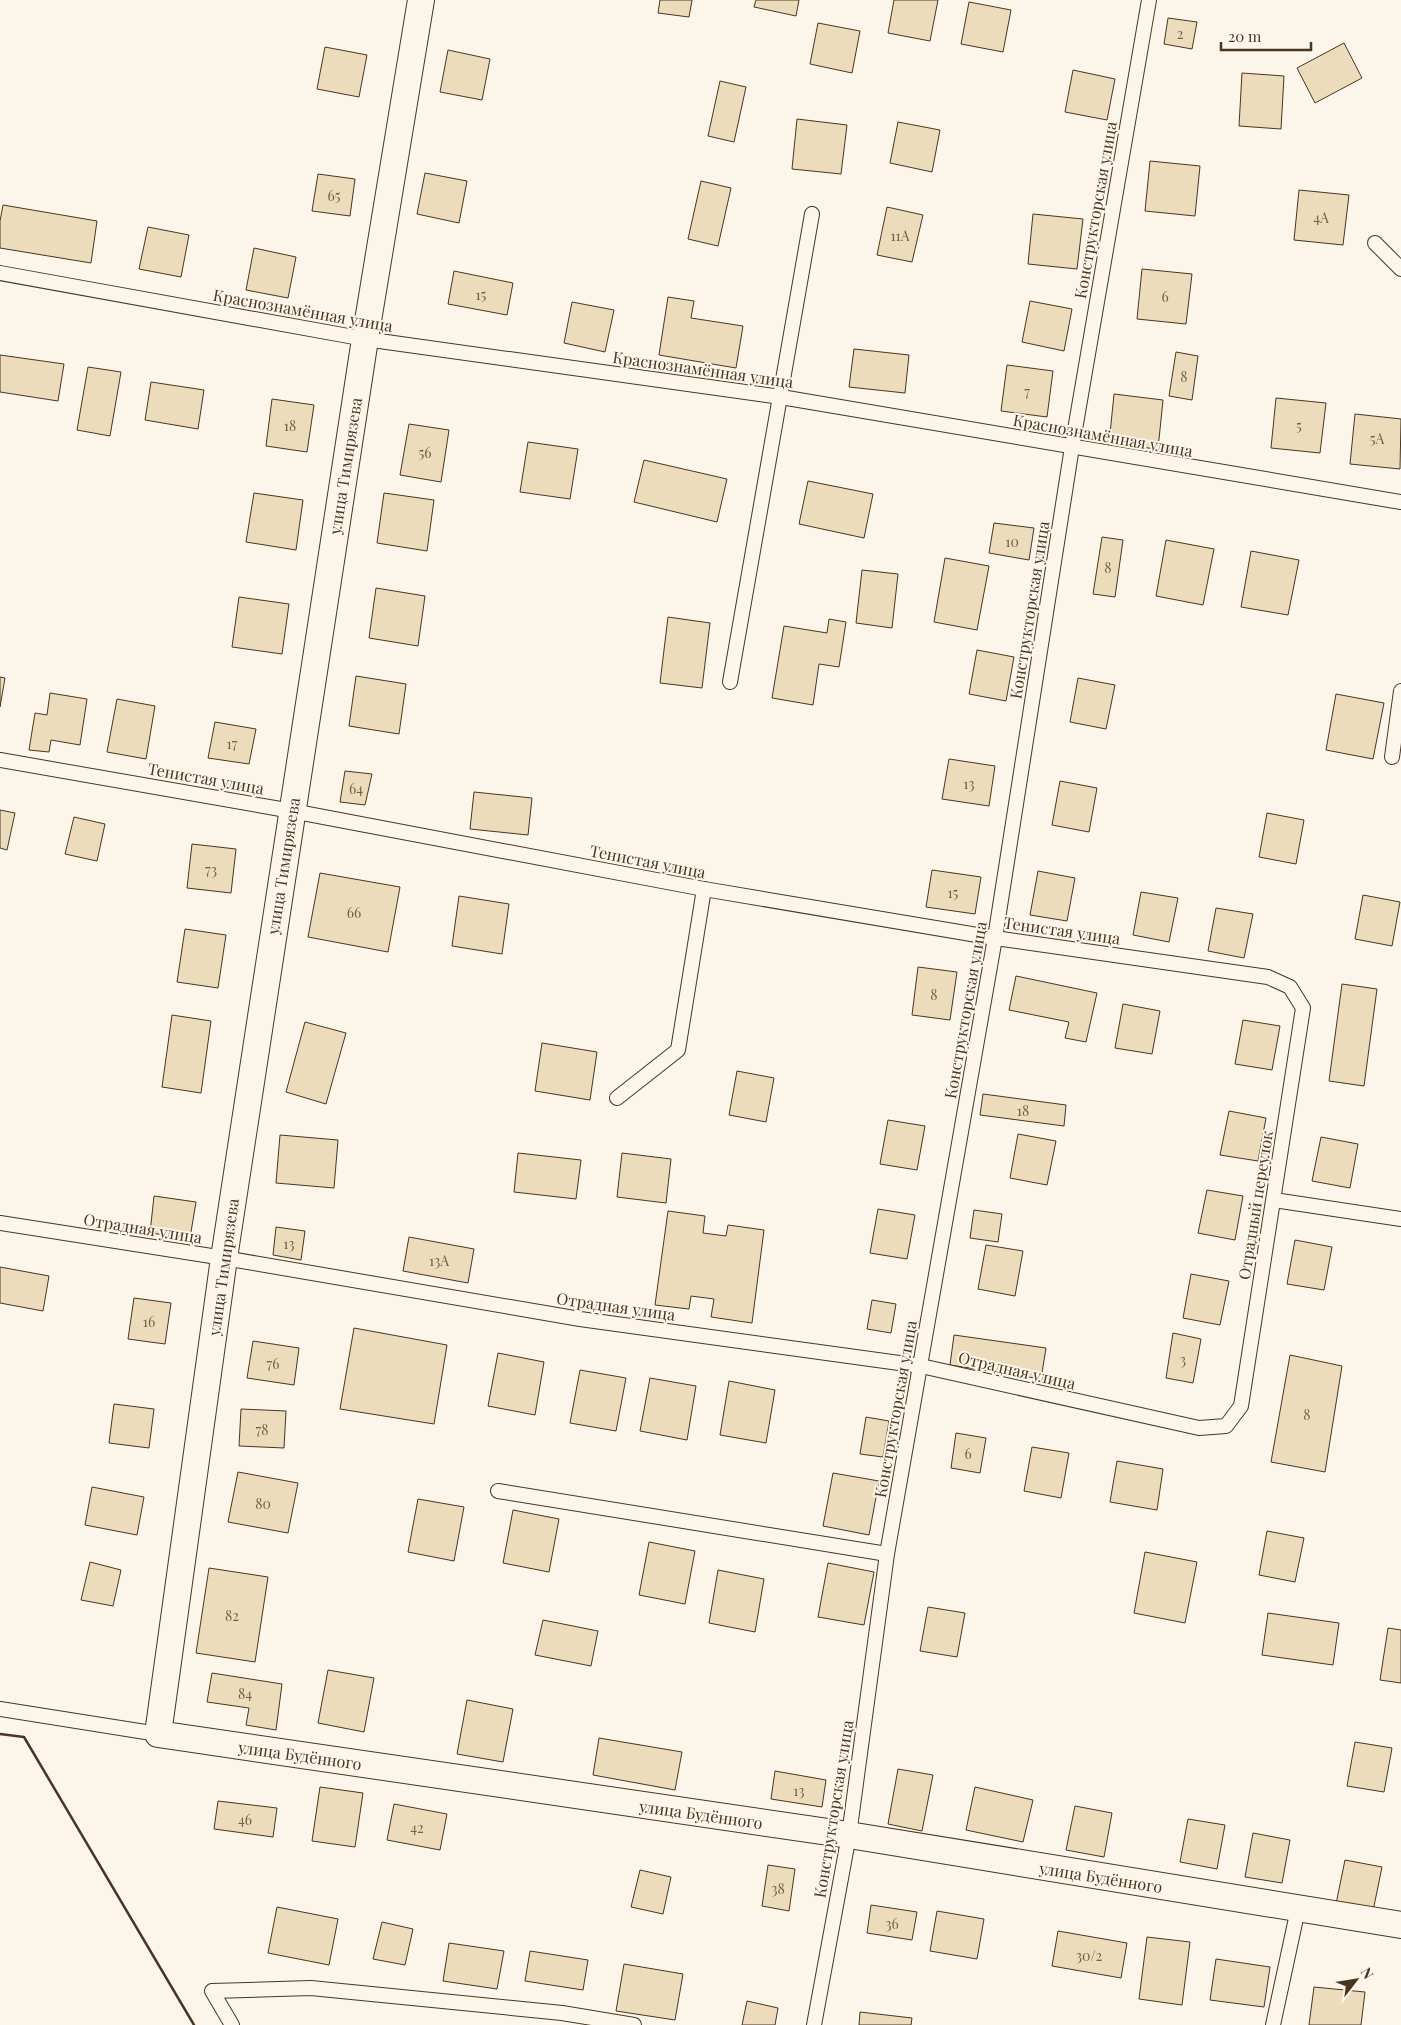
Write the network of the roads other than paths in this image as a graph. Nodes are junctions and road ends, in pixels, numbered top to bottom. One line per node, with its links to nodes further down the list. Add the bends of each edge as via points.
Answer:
1 (421, 0): 7 (street, улица Тимирязева)
2 (1150, 0): 9 (lane, Конструкторская улица)
3 (812, 214): 8 (lane)
4 (1375, 243): 5 (lane)
5 (1401, 269)
6 (0, 273): 7 (lane, Краснознамённая улица)
7 (364, 339): 8 (lane, Краснознамённая улица); 15 (street, улица Тимирязева)
8 (781, 397): 9 (lane, Краснознамённая улица); 11 (lane)
9 (1072, 447): 10 (lane, Краснознамённая улица); 17 (lane, Конструкторская улица)
10 (1401, 502)
11 (730, 682)
12 (1401, 692): 13 (lane)
13 (1392, 757)
14 (0, 760): 15 (lane, Тенистая улица)
15 (292, 811): 16 (lane, Тенистая улица); 23 (street, улица Тимирязева)
16 (704, 890): 17 (lane, Тенистая улица); 19 (lane, via 678,1050)
17 (995, 938): 18 (lane, Тенистая улица, via 1268,977); 24 (lane, Конструкторская улица)
18 (1290, 987): 20 (lane, Отрадный переулок, via 1303,1008)
19 (617, 1098)
20 (1274, 1200): 21 (lane); 25 (lane, Отрадный переулок, via 1241,1406)
21 (1401, 1219)
22 (0, 1223): 23 (lane, Отрадная улица)
23 (224, 1258): 24 (lane, Отрадная улица, via 580,1319); 29 (street, улица Тимирязева)
24 (921, 1366): 25 (lane, Отрадная улица, via 1199,1428); 27 (lane, Конструкторская улица)
25 (1226, 1426)
26 (498, 1492): 27 (lane)
27 (887, 1554): 30 (lane, Конструкторская улица)
28 (0, 1709): 29 (lane, улица Будённого)
29 (158, 1734): 30 (street, улица Будённого)
30 (849, 1835): 31 (street, улица Будённого); 35 (lane, Конструкторская улица)
31 (1298, 1909): 32 (street, улица Будённого); 36 (lane)
32 (1401, 1925)
33 (232, 2025): 34 (lane, via 212,1991 311,1988 562,2013)
34 (634, 2025)
35 (814, 2025)
36 (1273, 2025)

